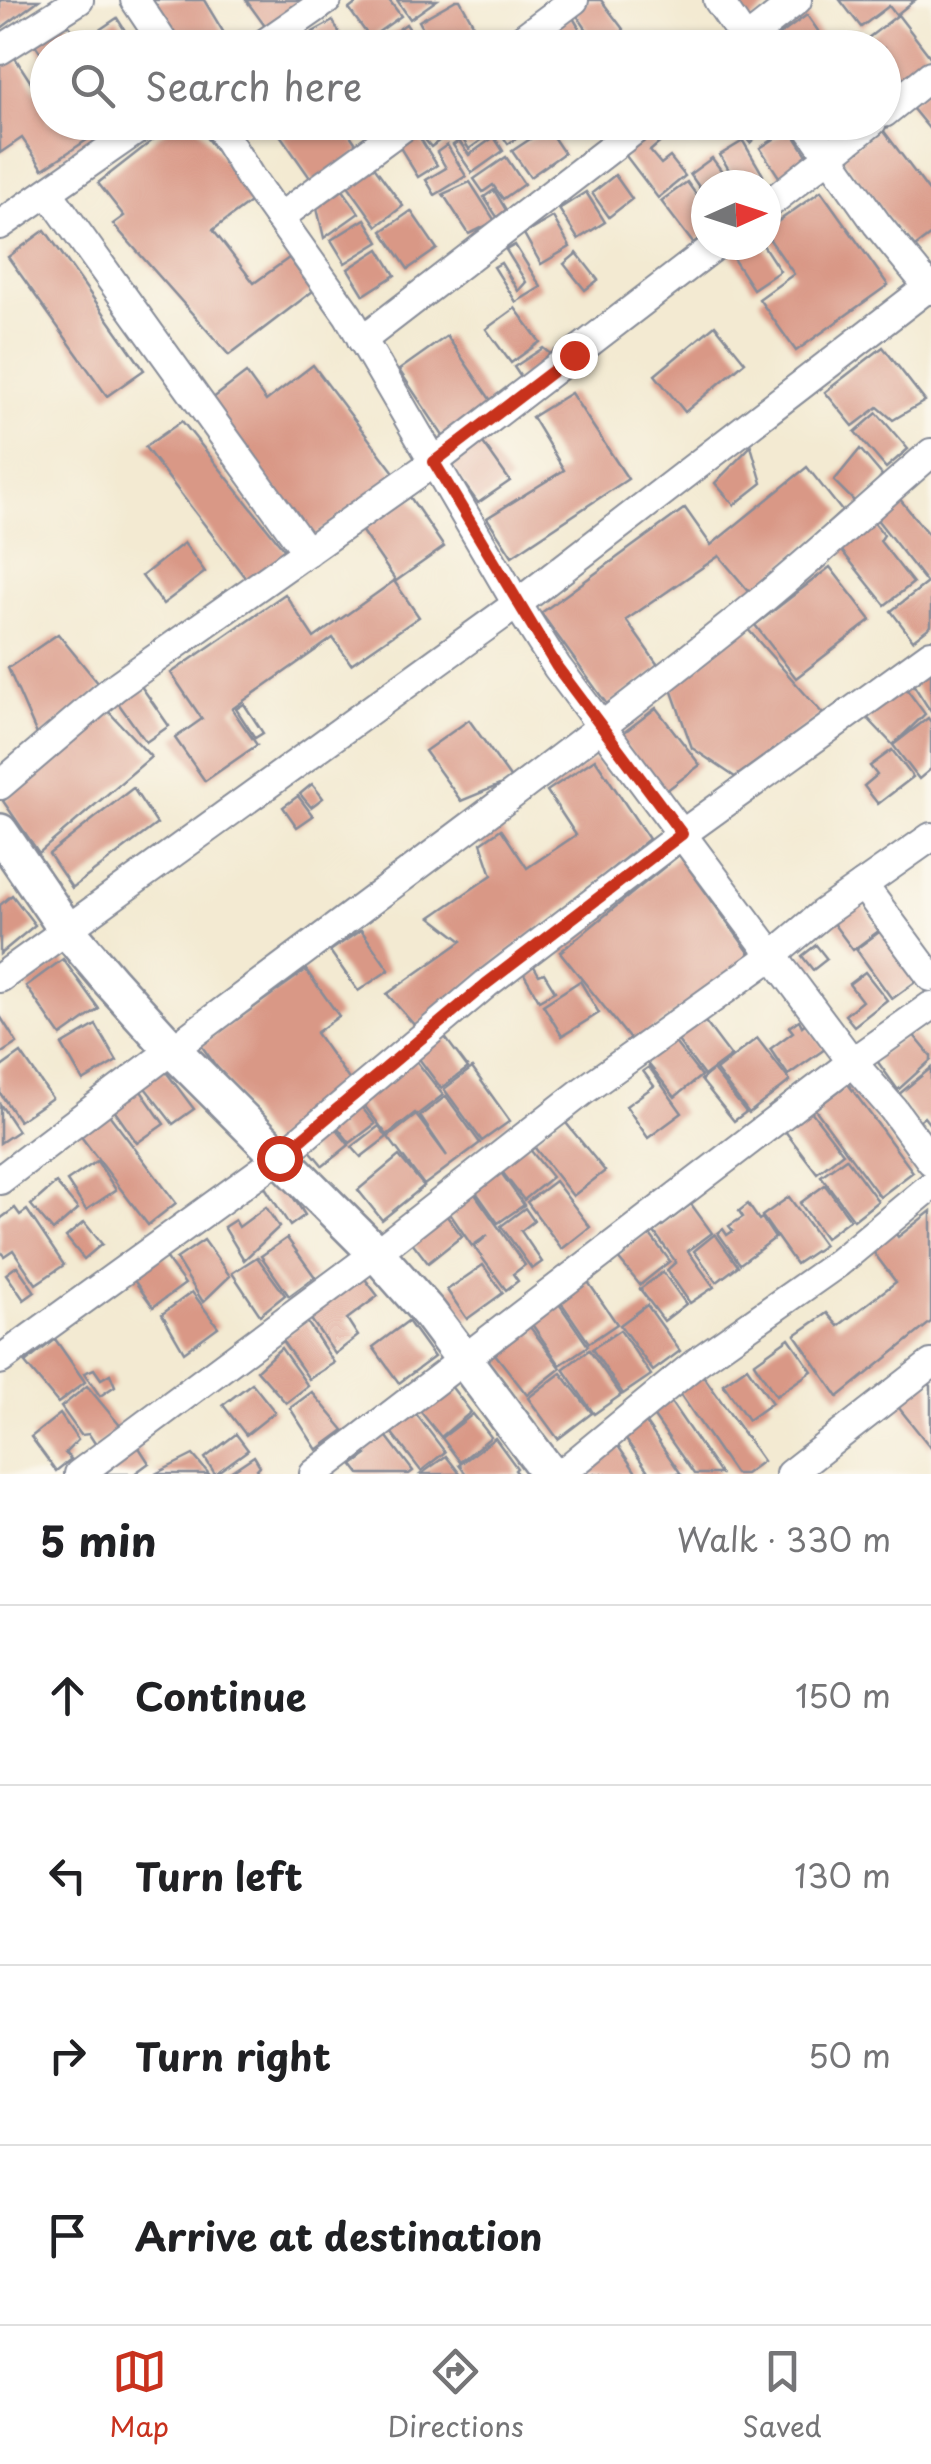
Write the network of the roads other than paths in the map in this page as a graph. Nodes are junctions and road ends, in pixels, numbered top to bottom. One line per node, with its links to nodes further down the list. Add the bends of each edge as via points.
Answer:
1 (79, 0): 7 (street)
2 (134, 0): 8 (street)
3 (327, 0): 9 (street)
4 (574, 0): 10 (street)
5 (718, 0): 11 (street)
6 (796, 0): 12 (street)
7 (32, 30)
8 (155, 30)
9 (284, 30)
10 (534, 30)
11 (735, 30)
12 (761, 30)
13 (30, 31): 14 (street)
14 (0, 50)
15 (931, 75): 16 (street)
16 (901, 99)
17 (122, 140): 24 (street)
18 (228, 140): 26 (street)
19 (385, 140): 26 (street)
20 (622, 140): 30 (street)
21 (818, 140): 23 (street)
22 (849, 140): 23 (street)
23 (829, 156): 25 (street); 29 (street)
24 (48, 192): 27 (street); 33 (street)
25 (781, 194)
26 (278, 218): 30 (street)
27 (0, 225)
28 (697, 260): 32 (street)
29 (930, 287): 34 (street)
30 (362, 340): 32 (street)
31 (931, 454): 36 (street, via 733,624)
32 (434, 462): 33 (street); 34 (street)
33 (307, 552): 37 (street, via 114,688)
34 (517, 604): 36 (street); 42 (street)
35 (931, 654): 39 (street)
36 (601, 726): 39 (street); 47 (street)
37 (0, 785)
38 (0, 832): 42 (street)
39 (682, 834): 43 (street); 49 (street, via 486,984)
40 (931, 837): 41 (street)
41 (863, 885): 43 (street); 44 (street)
42 (66, 928): 45 (street); 47 (street)
43 (772, 956): 48 (street); 53 (street, via 582,1091)
44 (931, 977)
45 (0, 978)
46 (931, 1006): 48 (street)
47 (171, 1048): 49 (street); 51 (street)
48 (852, 1062): 50 (street); 55 (street)
49 (279, 1158): 53 (street); 54 (street)
50 (931, 1161)
51 (0, 1180)
52 (931, 1186): 60 (street)
53 (376, 1253): 55 (street); 57 (street)
54 (0, 1360)
55 (464, 1360): 58 (street); 59 (street)
56 (931, 1364): 61 (street)
57 (79, 1474)
58 (314, 1474)
59 (550, 1474)
60 (560, 1474)
61 (790, 1474)

